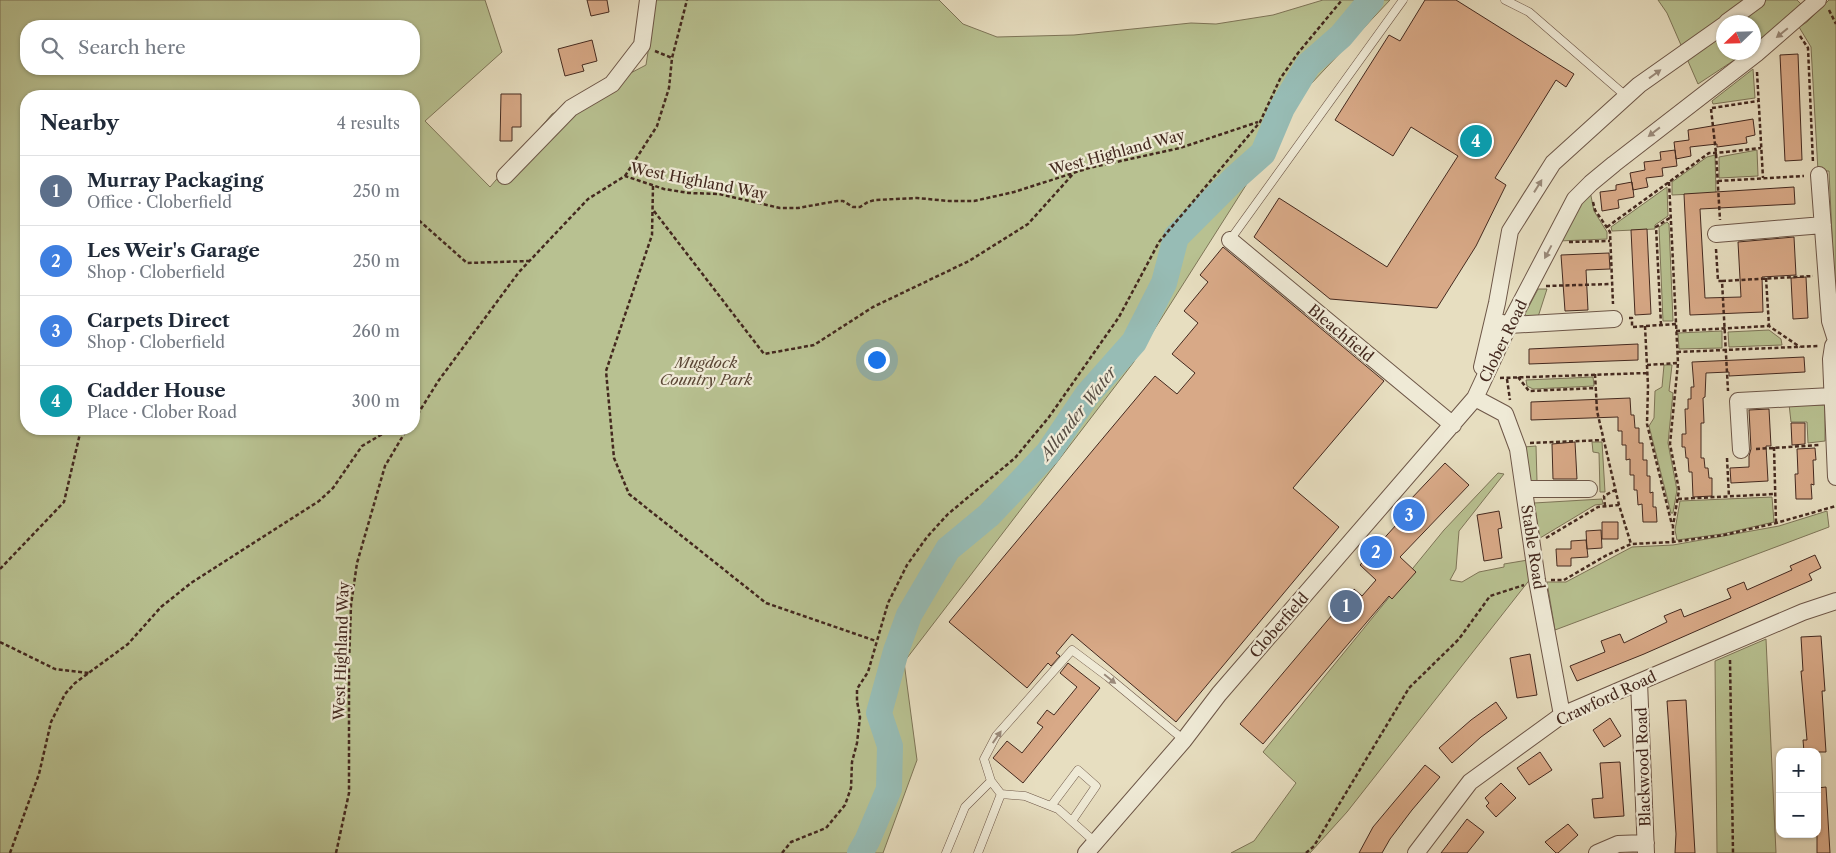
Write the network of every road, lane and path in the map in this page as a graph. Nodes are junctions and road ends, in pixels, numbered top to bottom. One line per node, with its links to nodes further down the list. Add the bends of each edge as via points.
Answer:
1 (648, 0): 12 (street)
2 (687, 0): 14 (path)
3 (1342, 0): 19 (path, via 1298,53 1280,80)
4 (1403, 0): 37 (lane)
5 (1504, 0): 17 (lane, via 1530,12)
6 (1757, 0): 8 (street)
7 (1823, 4): 9 (street, Clober Road); 10 (path)
8 (1737, 15)
9 (1792, 24): 13 (street, Clober Road, one-way to 13); 23 (path, via 1808,48)
10 (1836, 24)
11 (1716, 31): 17 (street, Clober Road, one-way to 11)
12 (642, 45): 14 (path); 24 (street, via 612,84 571,108)
13 (1761, 50)
14 (672, 58): 25 (path, via 669,88 657,126)
15 (1748, 60): 29 (street, Clober Road, one-way to 29)
16 (1756, 60): 18 (path)
17 (1627, 97): 46 (street, Clober Road, one-way to 17, via 1510,232 1553,163)
18 (1758, 102): 20 (path); 21 (path, via 1711,108)
19 (1260, 122): 22 (path, West Highland Way, via 1180,148); 97 (path, via 1159,242 1119,317 1043,424 1015,458 948,514 927,537 907,565 888,603)
20 (1761, 148): 21 (path); 26 (path)
21 (1716, 154): 27 (path); 28 (path, via 1709,153)
22 (1074, 173): 30 (path, West Highland Way, via 974,201 875,200 860,208 843,201 780,208 719,194 689,193); 31 (path, via 1028,224 969,261 873,307 814,345 764,354)
23 (1817, 175): 26 (path); 34 (street)
24 (505, 176)
25 (625, 176): 30 (path, West Highland Way); 40 (path, West Highland Way, via 588,199)
26 (1763, 178): 27 (path)
27 (1718, 181): 36 (path, via 1720,223 1716,223)
28 (1669, 182): 32 (path); 35 (path)
29 (1591, 183): 35 (path, via 1594,210); 39 (street, Clober Road, via 1575,199)
30 (653, 186): 31 (path)
31 (653, 210): 97 (path, via 652,235 606,371 614,458 629,494 766,603)
32 (1671, 217): 48 (path); 50 (path, via 1656,226)
33 (420, 221): 40 (path, via 467,263)
34 (1823, 225): 36 (street); 41 (street)
35 (1607, 227): 38 (path)
36 (1716, 234): 43 (path, via 1718,281)
37 (1230, 240): 70 (street, Bleachfield)
38 (1610, 241): 39 (path); 44 (path)
39 (1553, 243): 45 (street, Clober Road, one-way to 45)
40 (530, 261): 69 (path, West Highland Way, via 439,380)
41 (1827, 276): 42 (path); 55 (street)
42 (1766, 278): 43 (path); 52 (path)
43 (1722, 281): 53 (path)
44 (1612, 284): 45 (path); 47 (path)
45 (1529, 288): 49 (street, Clober Road)
46 (1494, 319): 49 (street); 68 (street, Clober Road)
47 (1614, 319): 49 (street); 51 (path, via 1632,318 1632,327)
48 (1676, 324): 50 (path); 54 (path)
49 (1509, 325): 64 (street, Clober Road)
50 (1661, 325): 51 (path)
51 (1644, 326): 60 (path)
52 (1769, 326): 53 (path); 56 (path)
53 (1725, 330): 54 (path); 57 (path)
54 (1676, 331): 58 (path)
55 (1835, 342): 56 (path); 67 (street, via 1831,359)
56 (1800, 347): 57 (path)
57 (1726, 350): 58 (path); 66 (path, via 1728,392)
58 (1677, 352): 59 (path)
59 (1678, 363): 60 (path); 85 (path, via 1670,444)
60 (1647, 365): 61 (path)
61 (1647, 373): 62 (path); 90 (path, via 1647,424)
62 (1595, 374): 63 (path); 65 (path)
63 (1518, 378): 64 (path); 65 (path, via 1529,391)
64 (1484, 379): 68 (street, Clober Road)
65 (1596, 388): 74 (path)
66 (1724, 392)
67 (1832, 396): 76 (street); 78 (street, via 1738,401)
68 (1475, 398): 70 (street, Cloberfield); 75 (street, Stable Road, via 1504,414)
69 (420, 410)
70 (1453, 425): 103 (street, Cloberfield)
71 (80, 435): 94 (path, via 64,502)
72 (381, 435): 100 (path, via 362,446 333,488 319,501 191,583 161,607 128,644)
73 (403, 435): 111 (path, West Highland Way, via 385,466 357,563 351,605 349,663 350,793)
74 (1604, 440): 75 (path); 82 (path)
75 (1516, 443): 81 (street, Stable Road)
76 (1834, 444): 77 (path); 79 (street)
77 (1774, 448): 78 (path); 83 (path)
78 (1741, 450): 84 (path, via 1727,450)
79 (1836, 476)
80 (1589, 488): 81 (street)
81 (1524, 489): 93 (street, Stable Road)
82 (1615, 490): 86 (path); 87 (path, via 1604,496)
83 (1775, 494): 84 (path); 89 (path)
84 (1730, 497): 85 (path)
85 (1678, 499): 90 (path)
86 (1619, 505): 87 (path); 92 (path)
87 (1605, 506): 93 (path, via 1598,507)
88 (1836, 506): 89 (path)
89 (1776, 524): 91 (path)
90 (1673, 526): 91 (path)
91 (1673, 542): 92 (path)
92 (1630, 544): 95 (path, via 1564,580)
93 (1532, 547): 95 (street, Stable Road)
94 (0, 569)
95 (1537, 580): 102 (street, Stable Road); 115 (path, via 1490,596 1459,639 1409,688 1314,846)
96 (1836, 601): 99 (street, Crawford Road)
97 (876, 641): 112 (path, via 868,672 857,688 860,717 851,788 845,805 826,828 791,842)
98 (0, 642): 100 (path, via 55,669)
99 (1729, 643): 101 (street, Crawford Road); 118 (path)
100 (89, 672): 110 (path, via 64,694 51,722 39,774)
101 (1639, 682): 102 (street, Crawford Road); 109 (street, Blackwood Road)
102 (1562, 715): 116 (street, Crawford Road, via 1470,782)
103 (1184, 740): 104 (lane, one-way to 103, via 984,758 996,736 1072,650); 108 (street, Cloberfield)
104 (991, 781): 105 (lane); 113 (lane, via 965,808)
105 (1001, 794): 106 (lane, via 1025,796); 114 (lane)
106 (1051, 806): 107 (lane); 107 (lane, via 1078,770 1096,786)
107 (1072, 821): 108 (lane)
108 (1091, 847)
109 (1646, 848): 117 (street, via 1618,844)
110 (10, 853)
111 (336, 853)
112 (782, 853)
113 (946, 853)
114 (978, 853)
115 (1306, 853)
116 (1416, 853)
117 (1597, 853)
118 (1733, 853)

